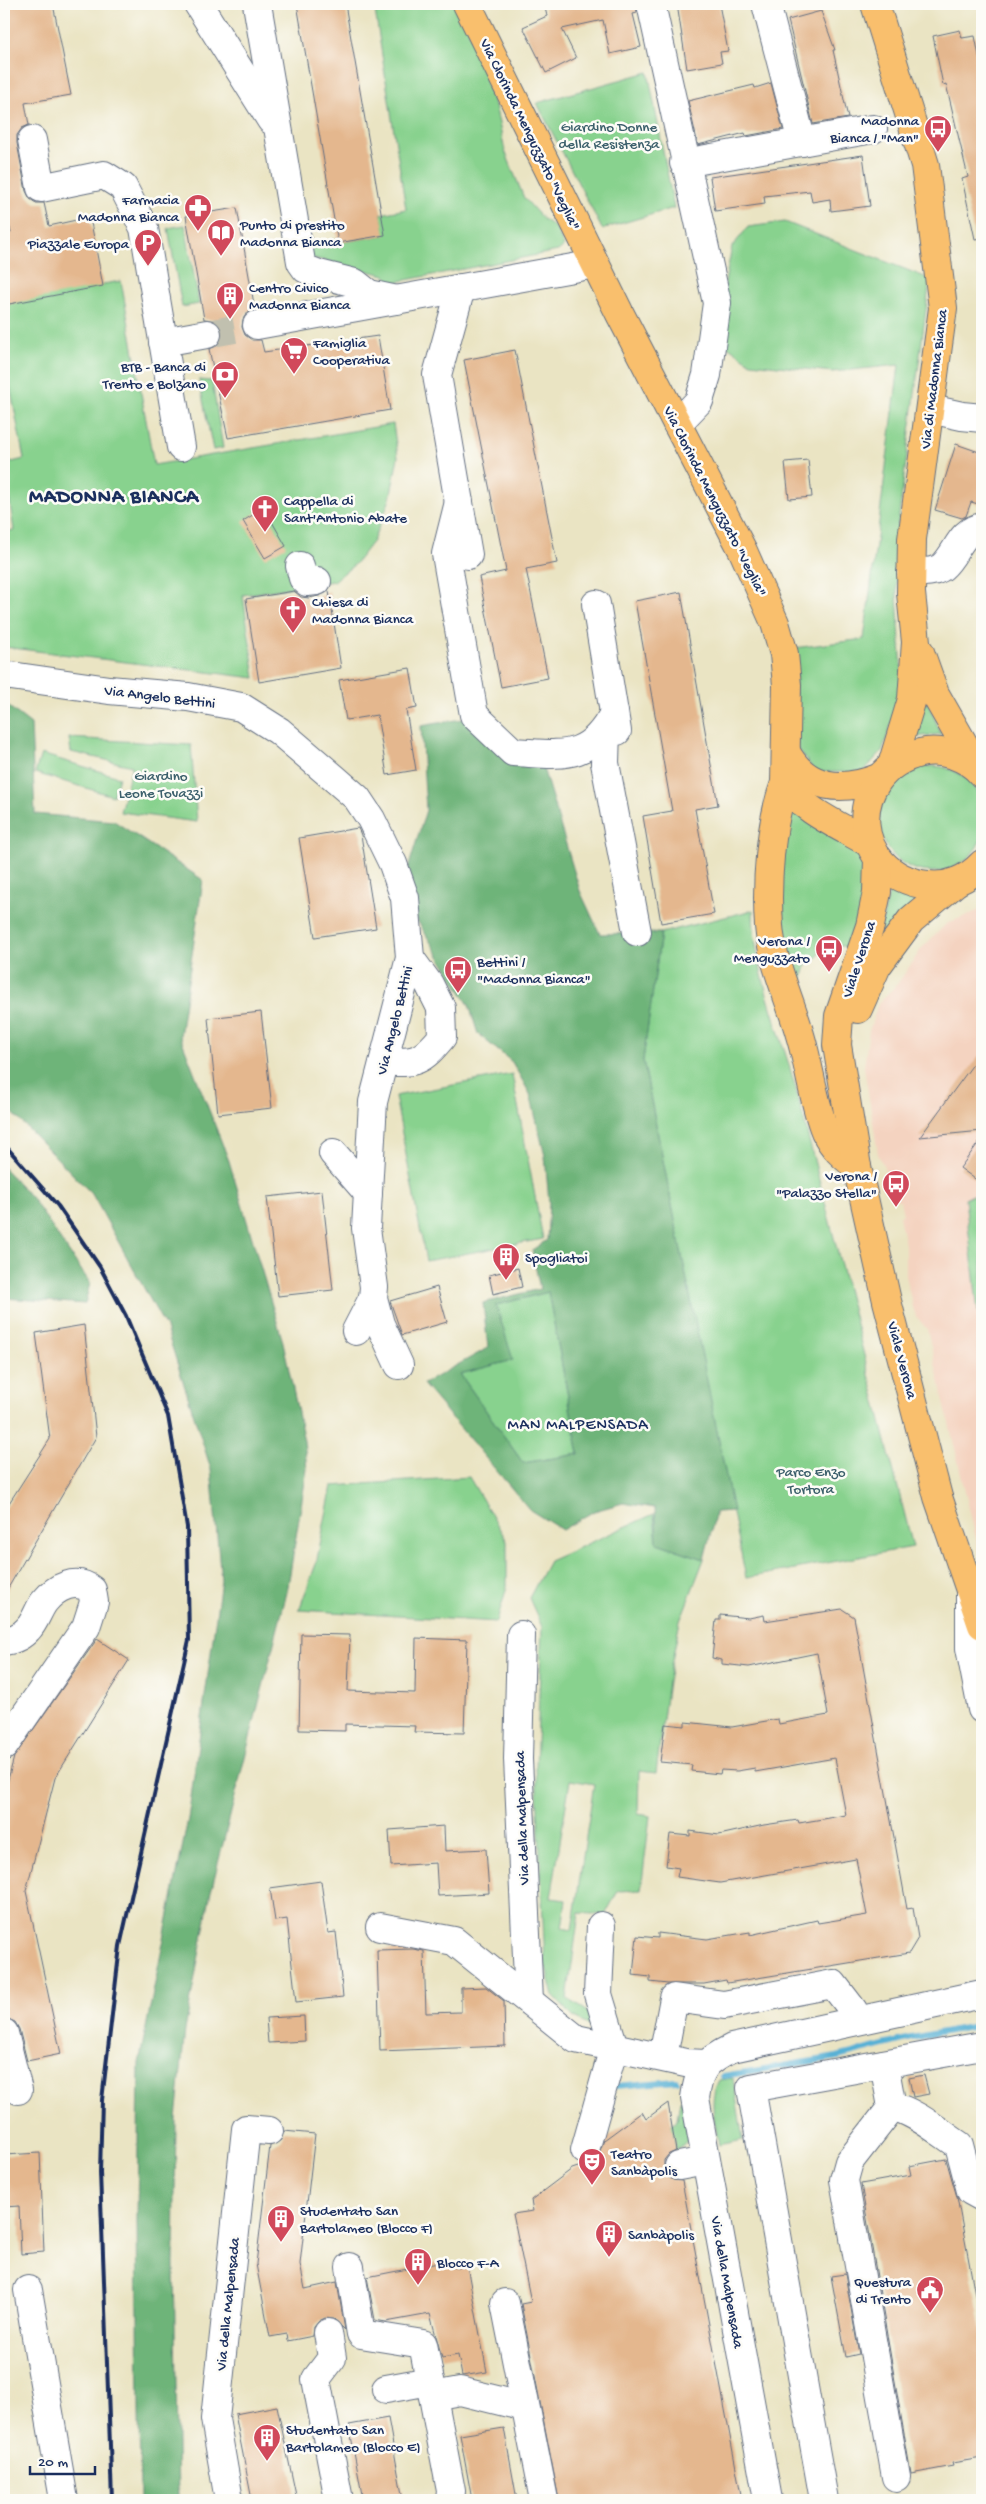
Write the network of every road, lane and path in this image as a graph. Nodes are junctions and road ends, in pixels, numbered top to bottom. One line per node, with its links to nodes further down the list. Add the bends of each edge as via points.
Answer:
1 (198, 4): 7 (street)
2 (257, 4): 7 (street)
3 (467, 4): 12 (main road, Via Clorinda Menguzzato "Veglia")
4 (650, 4): 11 (street)
5 (766, 4): 10 (street)
6 (875, 4): 18 (main road, Via di Madonna Bianca, via 925,165 943,308)
7 (277, 129): 14 (street, via 301,262 306,269 355,283 369,294)
8 (873, 129): 10 (street)
9 (32, 140): 17 (street, via 41,188 104,175 123,187 144,228)
10 (802, 142): 11 (street)
11 (684, 163): 20 (street, via 717,303 702,392)
12 (595, 264): 13 (street); 20 (main road, Via Clorinda Menguzzato "Veglia")
13 (460, 288): 14 (street); 22 (street, via 437,375)
14 (397, 300): 15 (street)
15 (257, 325)
16 (207, 334): 17 (street)
17 (163, 342): 21 (street)
18 (930, 409): 19 (street); 25 (main road, Via di Madonna Bianca, via 912,539)
19 (979, 418)
20 (677, 424): 30 (main road, Via Clorinda Menguzzato "Veglia", via 744,551 775,623 784,654 787,684)
21 (181, 447)
22 (459, 502): 24 (street); 29 (street, via 446,554 474,715 513,752 569,754 590,744)
23 (982, 527): 25 (street, via 963,536 942,567 931,572)
24 (468, 555)
25 (911, 573): 27 (main road, Via di Madonna Bianca)
26 (596, 604): 29 (street)
27 (916, 642): 32 (main road, Via di Madonna Bianca, via 912,699); 33 (main road, Via di Madonna Bianca, via 935,694)
28 (4, 675): 38 (street, Via Angelo Bettini, via 108,690 188,697 241,707 279,731 357,798 371,819 405,898)
29 (610, 721): 31 (street); 37 (street, via 605,763)
30 (786, 752): 32 (main road, via 794,766 814,781 836,787 859,786); 34 (main road, Via Clorinda Menguzzato "Veglia")
31 (623, 766)
32 (885, 771): 33 (main road, via 908,756 927,751 946,752); 35 (main road, Viale Verona, via 870,793 866,808 865,825)
33 (980, 771)
34 (786, 783): 35 (main road, via 801,802); 42 (main road, Via Clorinda Menguzzato "Veglia", via 779,799 769,869 769,926 776,962 800,1035 825,1130 836,1151)
35 (873, 851): 36 (main road, via 893,874 913,884 935,886); 40 (main road, Viale Verona, via 878,892 870,926 839,1016 837,1045)
36 (972, 875): 40 (main road, Viale Verona, via 911,920 877,966 856,1015 848,1046)
37 (637, 932)
38 (410, 958): 39 (street, Via Angelo Bettini); 39 (street, via 441,1008 442,1037 425,1057 404,1063)
39 (384, 1061): 43 (street, Via Angelo Bettini, via 374,1102)
40 (843, 1089): 42 (main road, Viale Verona)
41 (333, 1153): 43 (street)
42 (857, 1167): 47 (main road, Viale Verona, via 938,1497)
43 (368, 1193): 44 (street, Via Angelo Bettini, via 366,1228)
44 (373, 1298): 45 (street); 46 (street, Via Angelo Bettini, via 380,1324)
45 (356, 1331)
46 (399, 1365)
47 (970, 1584): 48 (main road, Viale Verona); 51 (street, via 970,1648)
48 (982, 1626)
49 (521, 1635): 56 (street, Via della Malpensada, via 518,1759)
50 (4, 1641): 52 (street, via 14,1640 29,1629 45,1601 59,1588 72,1583 86,1585 92,1590 94,1602 86,1627)
51 (982, 1709)
52 (4, 1746)
53 (380, 1926): 56 (street, via 454,1941)
54 (601, 1926): 59 (street, via 598,1994)
55 (982, 1994): 57 (street)
56 (529, 2001): 59 (street, via 576,2039)
57 (856, 2020): 61 (street, via 853,2010 833,1984 724,2005 674,1998); 62 (street, via 732,2048)
58 (4, 2033): 64 (street)
59 (614, 2046): 61 (street); 67 (street)
60 (982, 2046): 63 (street)
61 (663, 2057): 62 (street)
62 (705, 2064): 68 (street, Via della Malpensada, via 697,2082 696,2098)
63 (884, 2064): 65 (street); 85 (street, via 751,2088)
64 (18, 2090)
65 (892, 2107): 70 (street, via 898,2107 959,2145 971,2191); 78 (street, via 849,2162 844,2180)
66 (269, 2131): 80 (street, Via della Malpensada, via 246,2129 215,2419)
67 (585, 2150)
68 (706, 2161): 69 (street); 84 (street, Via della Malpensada)
69 (679, 2166)
70 (982, 2197)
71 (350, 2267): 75 (street, via 361,2334 423,2344)
72 (28, 2290): 79 (street)
73 (504, 2303): 77 (street)
74 (328, 2333): 81 (street, via 332,2358 316,2379)
75 (432, 2388): 76 (street); 77 (street, via 460,2391); 82 (street, via 452,2491)
76 (386, 2389)
77 (525, 2407): 83 (street)
78 (896, 2477)
79 (64, 2500)
80 (229, 2500)
81 (339, 2500)
82 (450, 2500)
83 (544, 2500)
84 (768, 2500)
85 (824, 2500)

